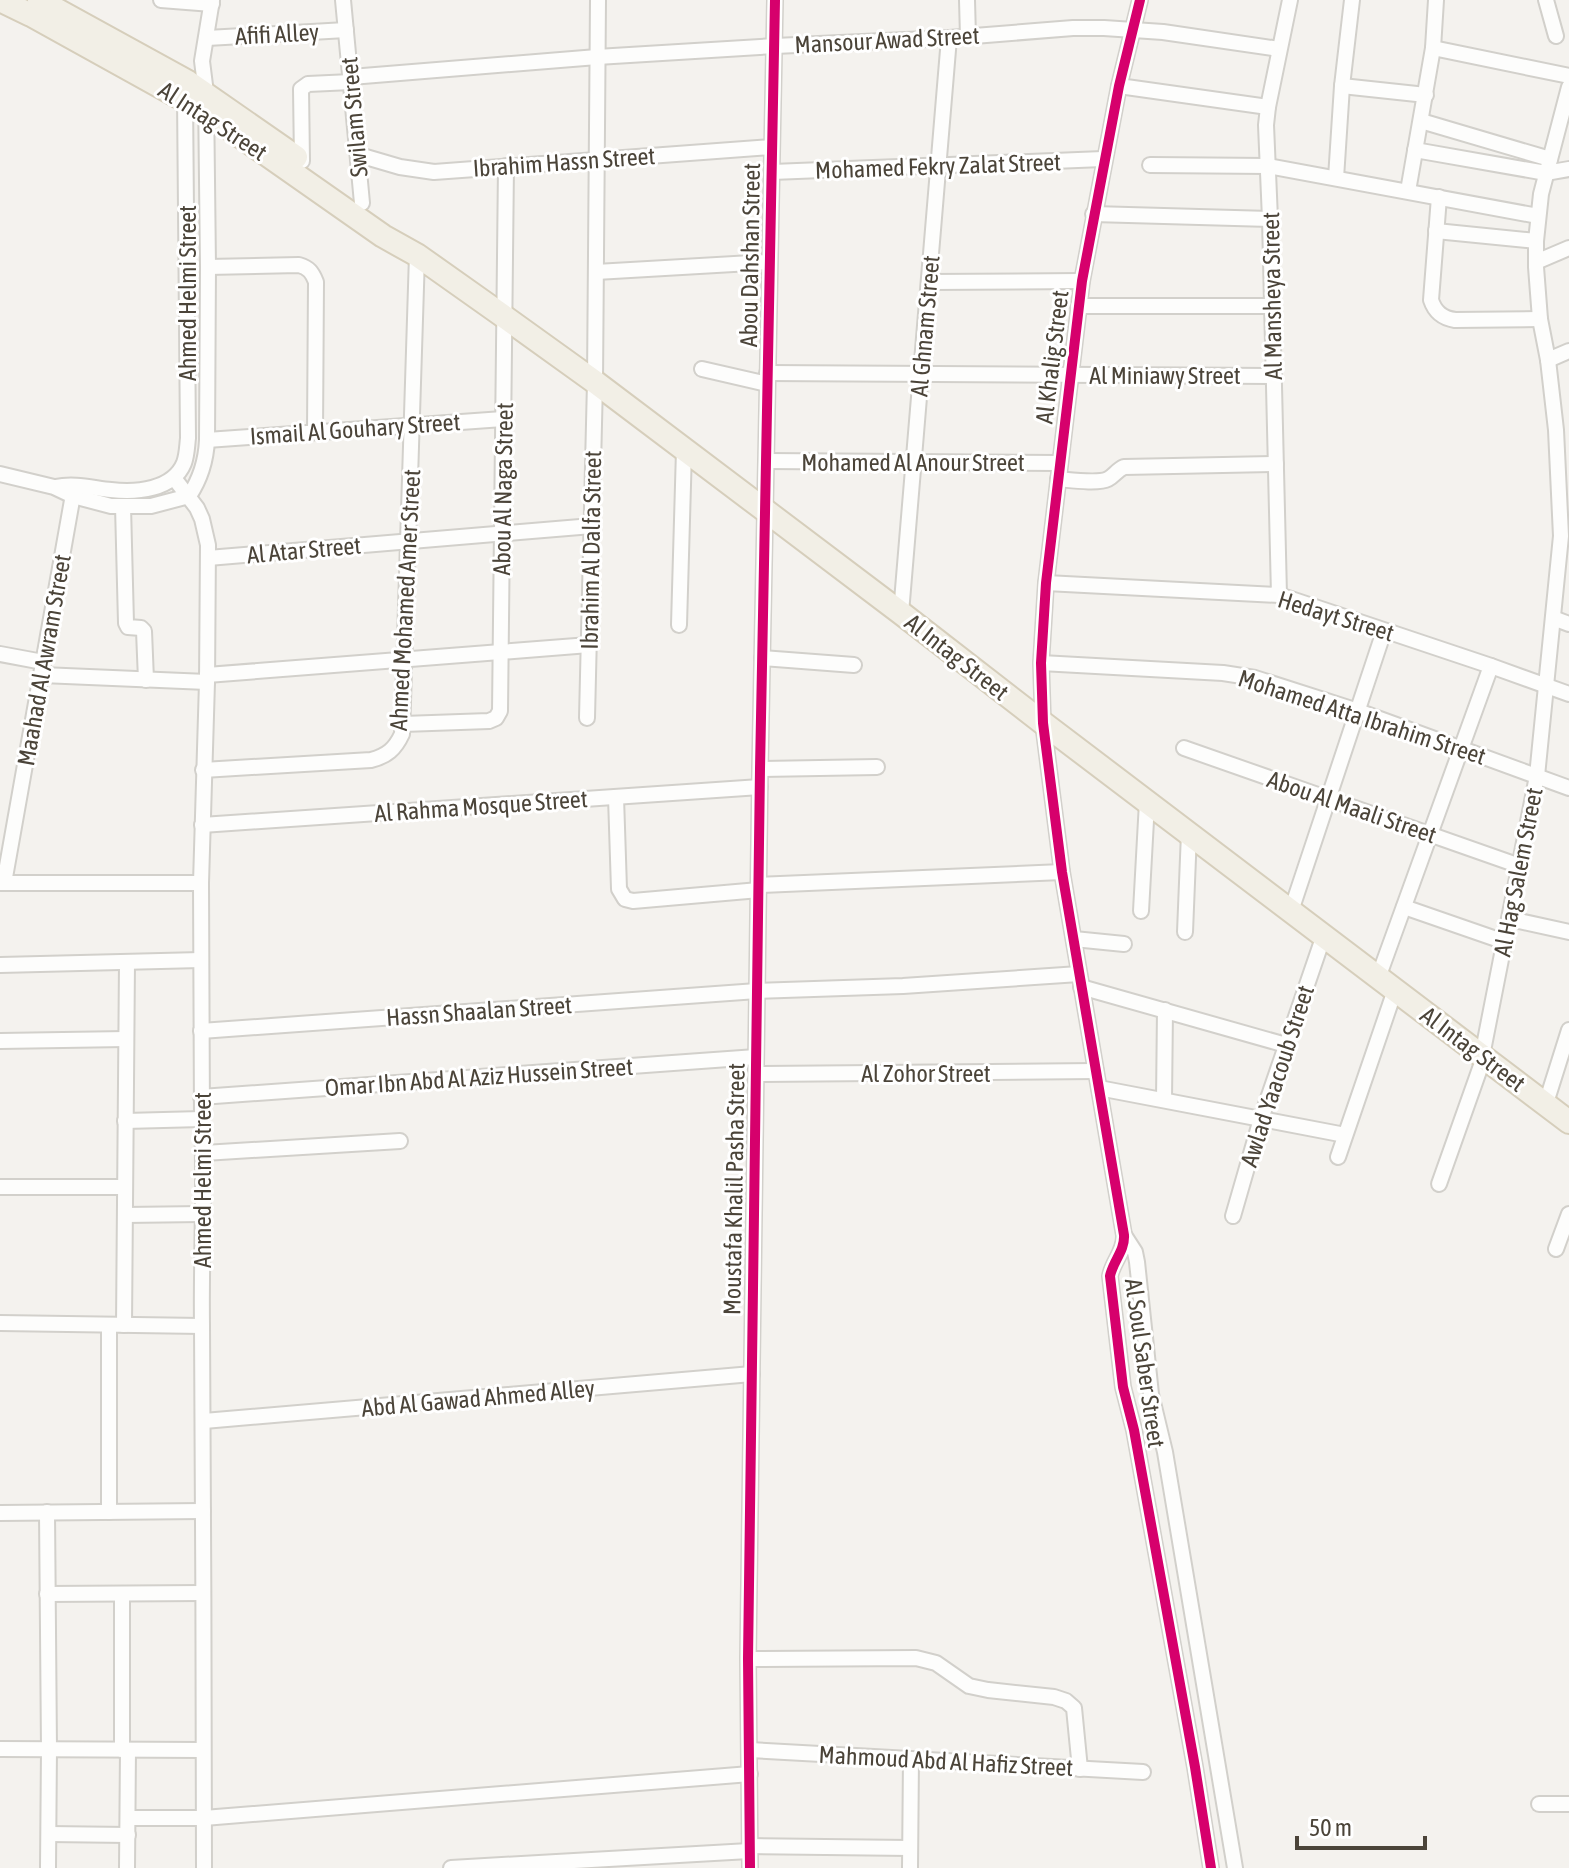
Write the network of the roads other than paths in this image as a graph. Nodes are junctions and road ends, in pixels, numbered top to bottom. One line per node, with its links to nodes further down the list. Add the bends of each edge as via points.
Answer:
1 (0, 0): 31 (main road, Al Intag Street)
2 (39, 0): 31 (main road, Al Intag Street)
3 (161, 0): 13 (street)
4 (343, 0): 15 (street, Swilam Street)
5 (598, 0): 23 (street, Ibrahim Al Dalfa Street)
6 (775, 0): 20 (street, Abou Dahshan Street)
7 (967, 0): 17 (street)
8 (1140, 0): 14 (street, Al Khalig Street)
9 (1290, 0): 22 (street, Al Mansheya Street)
10 (1352, 0): 28 (street)
11 (1436, 0): 21 (street)
12 (1546, 0): 16 (street)
13 (212, 2): 18 (street)
14 (1134, 29): 17 (street, Mansour Awad Street); 22 (street, Mansour Awad Street); 27 (street, Al Khalig Street)
15 (346, 30): 18 (street, Afifi Alley); 26 (street, Swilam Street)
16 (1556, 36)
17 (968, 37): 19 (street, Mansour Awad Street)
18 (207, 38): 24 (street)
19 (949, 38): 20 (street, Mansour Awad Street); 42 (street, Al Ghnam Street)
20 (775, 46): 23 (street, Mansour Awad Street); 34 (street, Abou Dahshan Street)
21 (1433, 48): 25 (street); 30 (street)
22 (1279, 49): 32 (street, Al Mansheya Street)
23 (597, 57): 26 (street, Mansour Awad Street); 38 (street, Ibrahim Al Dalfa Street)
24 (202, 61): 31 (street); 31 (street)
25 (1569, 76)
26 (351, 79): 36 (street, Swilam Street); 39 (street, Mansour Awad Street, via 303,87)
27 (1119, 86): 32 (street); 37 (street, Al Khalig Street)
28 (1342, 86): 30 (street); 47 (street)
29 (1569, 87): 44 (street, Al Hag Salem Street)
30 (1426, 95): 33 (street)
31 (196, 97): 39 (main road, Al Intag Street); 57 (main road, Al Intag Street, via 383,236); 60 (street, Ahmed Helmi Street); 86 (street, Ahmed Helmi Street, via 188,438 185,460)
32 (1268, 107): 43 (street, Al Mansheya Street)
33 (1421, 121): 35 (street); 44 (street)
34 (772, 147): 38 (street, Ibrahim Hassn Street); 46 (street, Abou Dahshan Street)
35 (1415, 150): 44 (street); 48 (street)
36 (359, 155): 41 (street, Ibrahim Hassn Street, via 434,172); 50 (street, Swilam Street)
37 (1103, 159): 42 (street, Mohamed Fekry Zalat Street); 51 (street, Al Khalig Street)
38 (597, 160): 41 (street, Ibrahim Hassn Street); 61 (street, Ibrahim Al Dalfa Street)
39 (302, 161): 50 (main road, Al Intag Street)
40 (1150, 165): 43 (street)
41 (506, 166): 66 (street, Abou Al Naga Street)
42 (938, 166): 46 (street, Mohamed Fekry Zalat Street); 63 (street, Al Ghnam Street)
43 (1268, 166): 47 (street); 53 (street, Al Mansheya Street)
44 (1548, 166): 45 (street); 52 (street, Al Hag Salem Street)
45 (1569, 169)
46 (772, 172): 58 (street, Abou Dahshan Street)
47 (1336, 178): 48 (street)
48 (1408, 191): 49 (street)
49 (1439, 197): 52 (street); 54 (street)
50 (362, 203): 57 (main road, Al Intag Street)
51 (1093, 214): 53 (street); 62 (street, Al Khalig Street)
52 (1538, 216): 55 (street, Al Hag Salem Street)
53 (1270, 219): 65 (street, Al Mansheya Street)
54 (1436, 231): 55 (street); 67 (street, via 1431,300 1439,314 1455,320)
55 (1536, 241): 59 (street, Al Hag Salem Street)
56 (1569, 248): 59 (street)
57 (417, 255): 66 (main road, Al Intag Street); 77 (street, Ahmed Mohamed Amer Street)
58 (769, 262): 61 (street); 74 (street, Abou Dahshan Street)
59 (1536, 262): 67 (street, Al Hag Salem Street)
60 (208, 267): 78 (street, via 299,265 313,274); 79 (street, Ahmed Helmi Street)
61 (596, 272): 75 (street, Ibrahim Al Dalfa Street)
62 (1082, 281): 63 (street); 64 (street, Al Khalig Street)
63 (929, 282): 71 (street, Al Ghnam Street)
64 (1078, 306): 65 (street); 72 (street, Al Khalig Street)
65 (1272, 306): 73 (street, Al Mansheya Street)
66 (506, 318): 75 (main road, Al Intag Street); 76 (street, Abou Al Naga Street)
67 (1540, 319): 69 (street, Al Hag Salem Street)
68 (1569, 351): 69 (street)
69 (1548, 360): 94 (street, Al Hag Salem Street)
70 (702, 369): 74 (street, Al Miniawy Street)
71 (921, 374): 72 (street, Al Miniawy Street); 74 (street, Al Miniawy Street); 82 (street, Al Ghnam Street)
72 (1070, 374): 73 (street, Al Miniawy Street); 83 (street, Al Khalig Street)
73 (1274, 376): 84 (street, Al Mansheya Street)
74 (767, 379): 81 (street, Abou Dahshan Street)
75 (595, 382): 80 (main road, Al Intag Street); 92 (street, Ibrahim Al Dalfa Street)
76 (503, 419): 77 (street, Ismail Al Gouhary Street); 93 (street, Abou Al Naga Street)
77 (412, 425): 78 (street, Ismail Al Gouhary Street); 95 (street, Ahmed Mohamed Amer Street)
78 (315, 432): 79 (street, Ismail Al Gouhary Street)
79 (207, 440): 89 (street, Ahmed Helmi Street, via 204,465)
80 (684, 450): 91 (main road, Al Intag Street); 102 (street)
81 (766, 461): 82 (street, Mohamed Al Anour Street); 91 (street, Abou Dahshan Street)
82 (914, 462): 83 (street, Mohamed Al Anour Street); 99 (street, Al Ghnam Street)
83 (1060, 463): 87 (street, Al Khalig Street)
84 (1276, 464): 87 (street, via 1124,467 1102,481); 98 (street, Al Mansheya Street)
85 (0, 474): 88 (street)
86 (174, 478): 88 (street, via 136,490); 89 (street, Ahmed Helmi Street)
87 (1058, 479): 97 (street, Al Khalig Street)
88 (74, 490): 90 (street, via 92,502); 112 (street, Maahad Al Awram Street)
89 (189, 496): 90 (street, via 151,506); 96 (street, Ahmed Helmi Street, via 202,519)
90 (123, 506): 114 (street, via 126,623 144,631)
91 (765, 511): 99 (main road, Al Intag Street); 107 (street, Moustafa Khalil Pasha Street)
92 (592, 526): 93 (street, Al Atar Street); 104 (street, Ibrahim Al Dalfa Street)
93 (502, 533): 95 (street, Al Atar Street); 105 (street, Abou Al Naga Street)
94 (1565, 538): 100 (street, Al Hag Salem Street)
95 (408, 541): 96 (street, Al Atar Street); 108 (street, Ahmed Mohamed Amer Street)
96 (208, 558): 113 (street, Ahmed Helmi Street)
97 (1046, 583): 98 (street, Hedayt Street); 109 (street, Al Khalig Street)
98 (1279, 595): 103 (street, Hedayt Street)
99 (901, 613): 119 (main road, Al Intag Street)
100 (1553, 618): 101 (street); 115 (street, Al Hag Salem Street)
101 (1569, 624)
102 (679, 625)
103 (1384, 631): 111 (street, Hedayt Street); 117 (street)
104 (589, 645): 105 (street); 118 (street, Ibrahim Al Dalfa Street)
105 (501, 652): 108 (street); 120 (street, Abou Al Naga Street, via 496,718)
106 (0, 654): 112 (street)
107 (762, 658): 110 (street); 124 (street, Moustafa Khalil Pasha Street)
108 (405, 659): 113 (street); 120 (street, Ahmed Mohamed Amer Street)
109 (1041, 663): 117 (street, Mohamed Atta Ibrahim Street, via 1239,675); 119 (street, Al Khalig Street)
110 (854, 665)
111 (1491, 666): 115 (street, Hedayt Street); 122 (street)
112 (42, 668): 114 (street); 135 (street, Maahad Al Awram Street)
113 (207, 679): 114 (street); 125 (street, Ahmed Helmi Street)
114 (146, 680)
115 (1547, 686): 116 (street, Hedayt Street); 126 (street, Al Hag Salem Street)
116 (1569, 694)
117 (1358, 711): 122 (street, Mohamed Atta Ibrahim Street); 130 (street)
118 (587, 718)
119 (1043, 723): 131 (main road, Al Intag Street); 137 (street, Al Soul Saber Street)
120 (403, 724): 125 (street, Ahmed Mohamed Amer Street, via 398,744 381,758)
121 (1184, 748): 130 (street, Abou Al Maali Street)
122 (1461, 749): 126 (street, Mohamed Atta Ibrahim Street); 134 (street)
123 (877, 767): 124 (street)
124 (760, 769): 127 (street, Moustafa Khalil Pasha Street)
125 (203, 770): 132 (street, Ahmed Helmi Street)
126 (1537, 776): 128 (street, Mohamed Atta Ibrahim Street); 136 (street, Al Hag Salem Street)
127 (760, 787): 129 (street, Al Rahma Mosque Street); 140 (street, Moustafa Khalil Pasha Street)
128 (1569, 788)
129 (616, 797): 132 (street, Al Rahma Mosque Street); 140 (street, via 619,889 625,899)
130 (1329, 799): 134 (street, Abou Al Maali Street); 143 (street)
131 (1147, 802): 133 (main road, Al Intag Street); 142 (street)
132 (202, 825): 139 (street, Ahmed Helmi Street)
133 (1189, 833): 143 (main road, Al Intag Street); 145 (street)
134 (1430, 834): 136 (street, Abou Al Maali Street); 141 (street)
135 (5, 850): 138 (street, Maahad Al Awram Street)
136 (1520, 866): 144 (street, Al Hag Salem Street)
137 (1062, 872): 140 (street); 148 (street, Al Soul Saber Street)
138 (2, 883): 139 (street)
139 (201, 883): 151 (street, Ahmed Helmi Street)
140 (759, 888): 156 (street, Moustafa Khalil Pasha Street)
141 (1404, 907): 149 (street); 155 (street)
142 (1141, 911)
143 (1291, 911): 147 (main road, Al Intag Street)
144 (1510, 919): 146 (street); 149 (street, Al Hag Salem Street)
145 (1185, 932)
146 (1569, 932)
147 (1324, 935): 155 (main road, Al Intag Street); 162 (street, Awlad Yaacoub Street)
148 (1074, 939): 150 (street); 154 (street, Al Soul Saber Street)
149 (1505, 942): 163 (street, Al Hag Salem Street)
150 (1124, 944)
151 (201, 960): 152 (street); 159 (street, Ahmed Helmi Street)
152 (127, 962): 153 (street); 160 (street)
153 (0, 965)
154 (1080, 981): 156 (street, Hassn Shaalan Street); 157 (street, Hassn Shaalan Street); 165 (street, Al Soul Saber Street)
155 (1386, 984): 163 (main road, Al Intag Street); 175 (street)
156 (757, 991): 159 (street, Hassn Shaalan Street); 164 (street, Moustafa Khalil Pasha Street)
157 (1165, 1010): 162 (street, Hassn Shaalan Street); 169 (street)
158 (1569, 1030): 170 (street)
159 (201, 1031): 168 (street, Ahmed Helmi Street)
160 (126, 1039): 161 (street); 173 (street)
161 (0, 1041)
162 (1286, 1045): 172 (street, Awlad Yaacoub Street)
163 (1483, 1056): 170 (main road, Al Intag Street); 179 (street, Al Hag Salem Street)
164 (756, 1057): 166 (street, Moustafa Khalil Pasha Street); 168 (street, Omar Ibn Abd Al Aziz Hussein Street)
165 (1096, 1071): 166 (street, Al Zohor Street); 167 (street, Al Soul Saber Street)
166 (756, 1074): 191 (street, Moustafa Khalil Pasha Street)
167 (1099, 1088): 169 (street); 186 (street, Al Soul Saber Street)
168 (201, 1097): 171 (street, Ahmed Helmi Street)
169 (1164, 1100): 172 (street)
170 (1546, 1103): 174 (main road, Al Intag Street)
171 (202, 1119): 173 (street); 177 (street, Ahmed Helmi Street)
172 (1261, 1119): 175 (street); 185 (street, Awlad Yaacoub Street)
173 (125, 1121): 181 (street)
174 (1569, 1122)
175 (1345, 1135): 178 (street)
176 (400, 1141): 177 (street)
177 (204, 1153): 182 (street, Ahmed Helmi Street)
178 (1338, 1157)
179 (1439, 1184)
180 (0, 1187): 181 (street)
181 (125, 1187): 184 (street)
182 (202, 1214): 184 (street); 190 (street, Ahmed Helmi Street)
183 (1569, 1214): 187 (street)
184 (125, 1215): 189 (street)
185 (1233, 1216)
186 (1124, 1235): 224 (street, Al Soul Saber Street, via 1110,1276 1123,1387); 225 (street, Al Soul Saber Street, via 1137,1262 1151,1394)
187 (1556, 1249)
188 (0, 1323): 189 (street)
189 (116, 1325): 190 (street); 195 (street)
190 (202, 1326): 192 (street, Ahmed Helmi Street)
191 (752, 1374): 192 (street, Abd Al Gawad Ahmed Alley); 200 (street, Moustafa Khalil Pasha Street)
192 (204, 1421): 193 (street, Ahmed Helmi Street)
193 (203, 1511): 195 (street); 197 (street, Ahmed Helmi Street)
194 (47, 1512): 195 (street); 196 (street); 198 (street)
195 (109, 1512)
196 (0, 1513)
197 (203, 1593): 199 (street); 204 (street, Ahmed Helmi Street)
198 (47, 1594): 199 (street); 202 (street)
199 (122, 1594): 203 (street)
200 (748, 1659): 205 (street, Moustafa Khalil Pasha Street); 207 (street, via 916,1658 936,1663 969,1686 1054,1697 1074,1708)
201 (0, 1749): 202 (street)
202 (49, 1749): 203 (street); 214 (street)
203 (125, 1750): 204 (street); 212 (street)
204 (203, 1750): 213 (street, Ahmed Helmi Street)
205 (750, 1750): 206 (street, Mahmoud Abd Al Hafiz Street); 209 (street, Moustafa Khalil Pasha Street)
206 (911, 1759): 207 (street, Mahmoud Abd Al Hafiz Street); 216 (street)
207 (1080, 1769): 208 (street, Mahmoud Abd Al Hafiz Street)
208 (1143, 1772)
209 (750, 1774): 213 (street); 217 (street, Moustafa Khalil Pasha Street)
210 (1539, 1804): 211 (street)
211 (1569, 1804)
212 (128, 1818): 213 (street); 215 (street)
213 (204, 1818): 220 (street, Ahmed Helmi Street)
214 (49, 1834): 215 (street); 218 (street)
215 (128, 1835): 219 (street)
216 (910, 1848): 217 (street); 223 (street)
217 (750, 1849): 221 (street); 222 (street, Moustafa Khalil Pasha Street)
218 (48, 1868)
219 (127, 1868)
220 (204, 1868)
221 (451, 1868)
222 (750, 1868)
223 (910, 1868)
224 (1211, 1868)
225 (1235, 1868)

